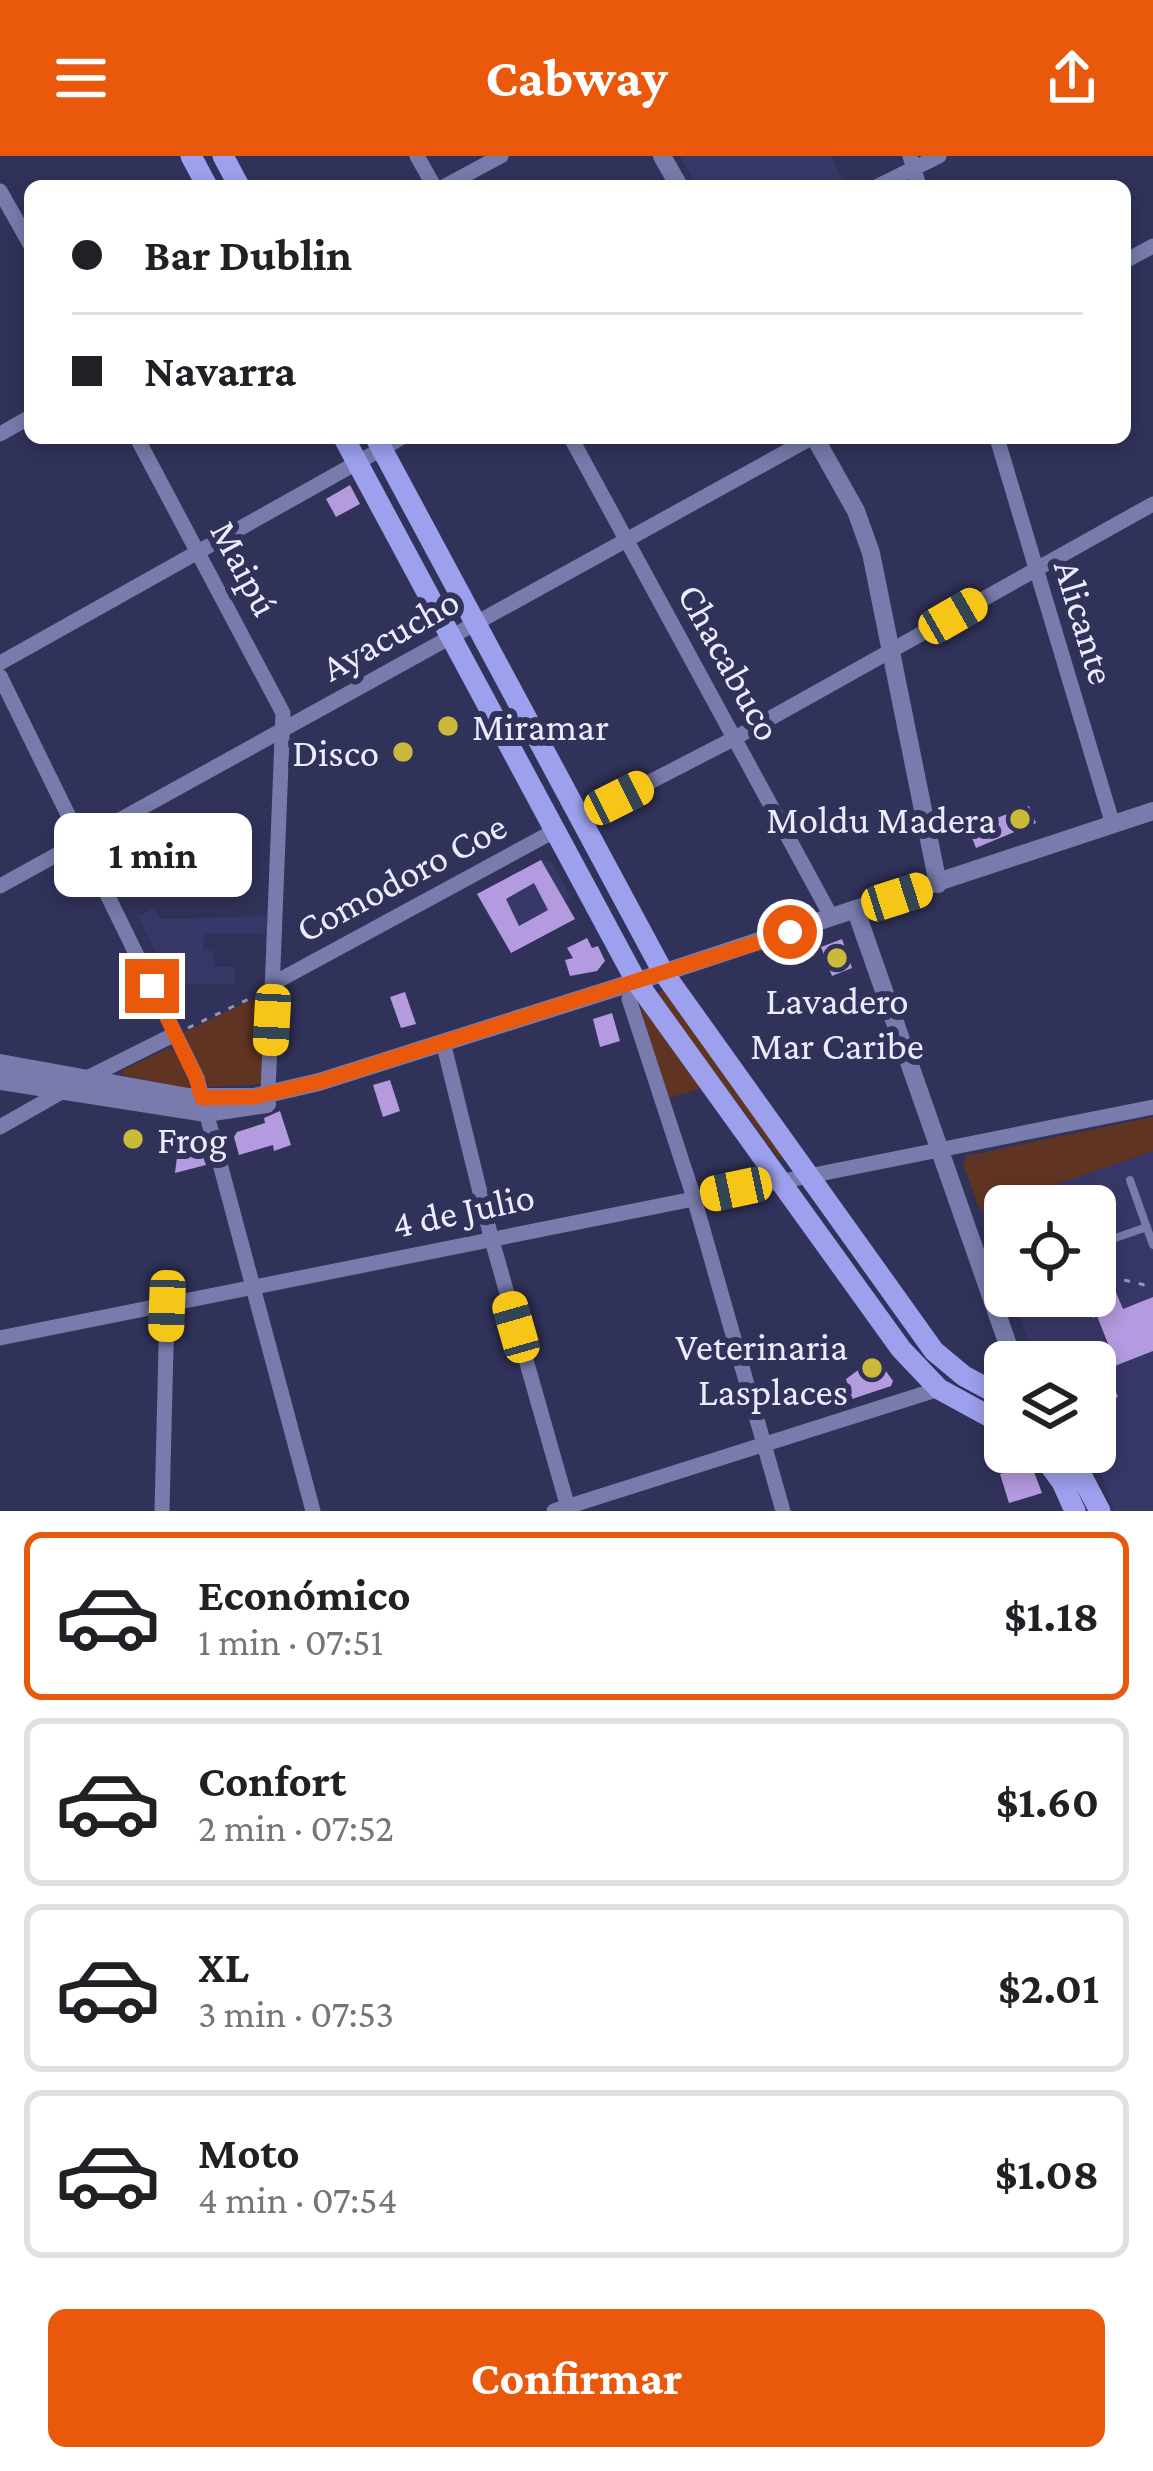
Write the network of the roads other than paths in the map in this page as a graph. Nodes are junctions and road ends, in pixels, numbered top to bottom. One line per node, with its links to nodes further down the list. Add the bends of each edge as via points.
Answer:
1 (501, 156): 4 (street)
2 (938, 156): 3 (street)
3 (912, 162): 5 (street)
4 (456, 180)
5 (886, 180)
6 (0, 191): 7 (street)
7 (24, 233)
8 (140, 444): 19 (street, Maipú)
9 (347, 444): 16 (main road)
10 (383, 444): 16 (street)
11 (387, 444): 21 (main road)
12 (574, 444): 18 (street, Chacabuco)
13 (802, 444): 18 (street, Ayacucho)
14 (816, 444): 23 (street, via 865,532)
15 (999, 444): 20 (street, Alicante)
16 (357, 462): 19 (street); 22 (main road)
17 (1153, 504): 20 (street)
18 (624, 540): 21 (street, Ayacucho); 27 (street, Chacabuco)
19 (198, 550): 24 (street); 26 (street, Maipú, via 281,706)
20 (1034, 570): 23 (street); 30 (street, Alicante)
21 (476, 624): 22 (street, Ayacucho); 29 (main road)
22 (452, 638): 26 (street, Ayacucho); 31 (main road)
23 (891, 652): 27 (street); 33 (street)
24 (0, 663)
25 (0, 676): 32 (street)
26 (283, 730): 32 (street, Ayacucho); 39 (street, Maipú)
27 (735, 738): 29 (street); 36 (street, Chacabuco)
28 (1153, 811): 30 (street)
29 (580, 818): 37 (main road)
30 (1113, 825): 33 (street)
31 (556, 830): 38 (main road); 39 (street, Comodoro Coe)
32 (80, 842): 34 (street, Ayacucho); 40 (street)
33 (938, 884): 35 (street)
34 (0, 886)
35 (856, 911): 36 (street); 51 (street)
36 (832, 918): 37 (street)
37 (663, 972): 38 (street); 52 (main road)
38 (636, 982): 41 (street); 53 (main road); 55 (street, via 629,999)
39 (274, 983): 47 (street, Maipú)
40 (175, 1034): 43 (street); 48 (street)
41 (443, 1042): 45 (street); 57 (street)
42 (0, 1063): 43 (street)
43 (86, 1079): 48 (street)
44 (0, 1081): 46 (street)
45 (319, 1082): 47 (street); 48 (street, via 255,1108)
46 (64, 1090): 48 (street); 50 (street)
47 (268, 1093): 48 (street)
48 (204, 1106): 61 (street)
49 (1153, 1107): 51 (street, 4 de Julio)
50 (0, 1127)
51 (940, 1148): 52 (street, 4 de Julio); 60 (street)
52 (808, 1176): 53 (street, 4 de Julio); 64 (main road, via 934,1351)
53 (779, 1180): 55 (street, 4 de Julio); 65 (main road)
54 (1130, 1180): 56 (lane)
55 (694, 1198): 57 (street, 4 de Julio); 67 (street)
56 (1147, 1227): 58 (lane); 59 (lane)
57 (491, 1237): 61 (street, 4 de Julio); 70 (street)
58 (1116, 1238)
59 (1153, 1244)
60 (984, 1251)
61 (254, 1288): 62 (street, 4 de Julio); 72 (street)
62 (167, 1306): 63 (street, 4 de Julio); 71 (street)
63 (0, 1338)
64 (984, 1387)
65 (939, 1389): 66 (main road); 67 (street)
66 (984, 1414)
67 (763, 1444): 70 (street); 73 (street)
68 (1055, 1473): 74 (main road)
69 (1080, 1473): 75 (main road)
70 (563, 1510)
71 (162, 1511)
72 (313, 1511)
73 (783, 1511)
74 (1075, 1511)
75 (1100, 1511)

